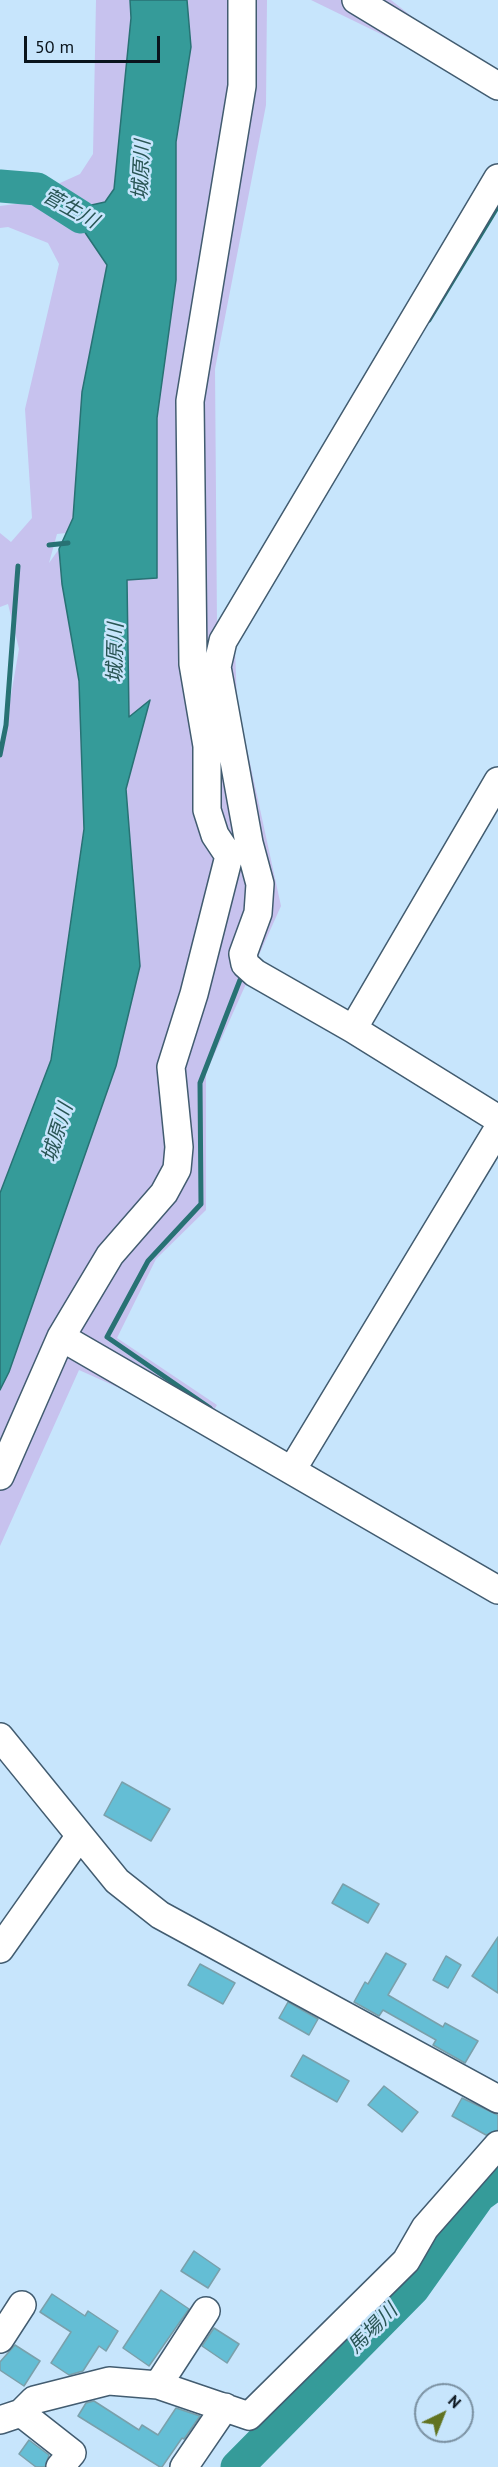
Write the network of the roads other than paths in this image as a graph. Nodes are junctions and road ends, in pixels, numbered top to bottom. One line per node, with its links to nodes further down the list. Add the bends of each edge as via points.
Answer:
1 (242, 0): 6 (street, via 242,86 190,401 193,664 207,746 207,810 215,835)
2 (356, 0): 3 (street)
3 (498, 86)
4 (498, 178): 6 (street, via 223,641 218,666)
5 (498, 782): 7 (street)
6 (239, 850): 7 (street, via 260,884 258,913 243,954 245,963 255,974); 10 (street, via 171,1067 179,1147 177,1169 164,1193 110,1255)
7 (353, 1029): 8 (street)
8 (498, 1119)
9 (498, 1129): 11 (street)
10 (62, 1337): 11 (street); 12 (street)
11 (292, 1470): 13 (street)
12 (0, 1476)
13 (498, 1590)
14 (0, 1737): 15 (street)
15 (79, 1837): 16 (street); 17 (street, via 117,1881 160,1916)
16 (0, 1949)
17 (498, 2099)
18 (498, 2145): 21 (street, via 425,2228 406,2261 249,2416)
19 (207, 2311): 20 (street)
20 (158, 2385): 21 (street); 22 (street, via 109,2381 34,2400)
21 (225, 2407): 24 (street)
22 (10, 2417): 23 (street, via 72,2452)
23 (60, 2467)
24 (184, 2467)

